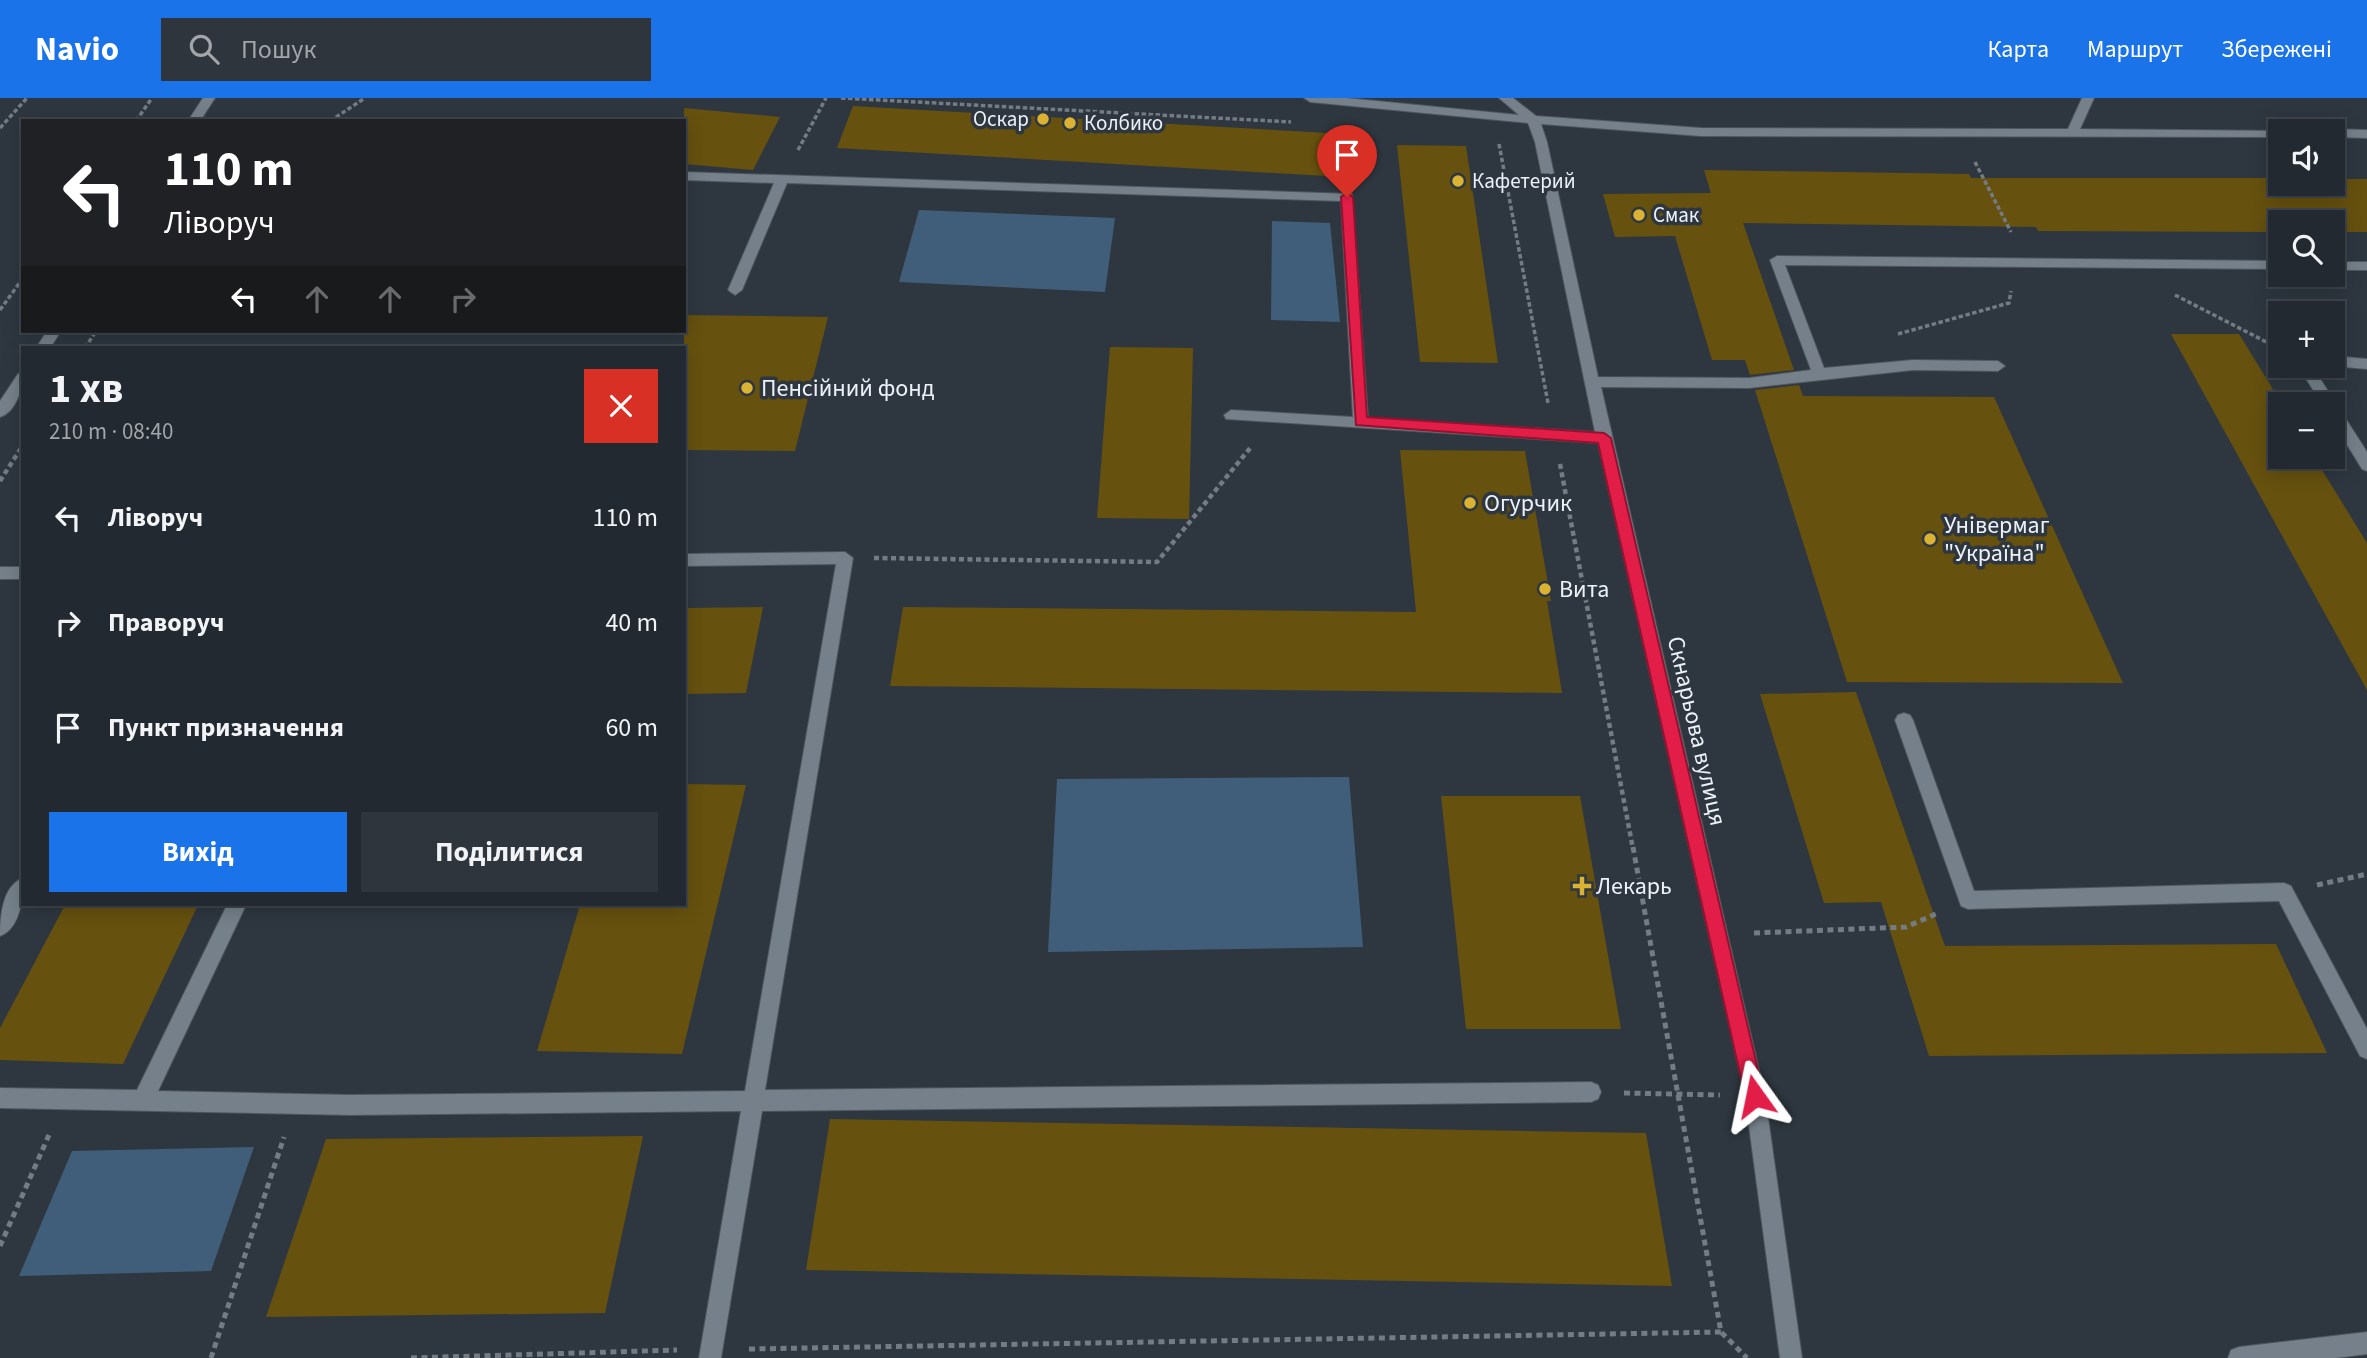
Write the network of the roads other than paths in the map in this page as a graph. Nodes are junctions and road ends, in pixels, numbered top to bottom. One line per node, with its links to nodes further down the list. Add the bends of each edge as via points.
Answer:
1 (209, 98): 5 (street)
2 (1310, 98): 6 (street)
3 (1505, 98): 6 (street)
4 (2088, 98): 7 (street)
5 (195, 119)
6 (1533, 120): 7 (street, via 1701,132); 22 (street, Скнарьова вулиця)
7 (2072, 133): 8 (street)
8 (2268, 133)
9 (2345, 134): 10 (street)
10 (2367, 134)
11 (686, 176): 12 (street)
12 (781, 181): 16 (street); 25 (street, via 1347,197)
13 (2268, 265): 20 (street, via 1777,260)
14 (2345, 266): 15 (street)
15 (2367, 266)
16 (735, 290)
17 (2345, 362): 18 (street)
18 (2367, 364)
19 (1998, 366): 20 (street, via 1913,365)
20 (1819, 373): 22 (street, via 1749,383)
21 (21, 381): 23 (street)
22 (1593, 382): 27 (street, Скнарьова вулиця)
23 (0, 412)
24 (1231, 415): 25 (street)
25 (1361, 421): 27 (street)
26 (2345, 429): 28 (street)
27 (1604, 438): 43 (street, Скнарьова вулиця, via 1755,1096)
28 (2367, 465)
29 (686, 561): 40 (street, via 845,558)
30 (0, 573): 31 (street)
31 (21, 573)
32 (1904, 720): 36 (street, via 1968,900 2284,892)
33 (21, 890): 35 (street)
34 (237, 906): 39 (street)
35 (0, 927)
36 (2367, 1049)
37 (1591, 1092): 40 (street)
38 (0, 1098): 39 (street)
39 (143, 1100): 40 (street)
40 (753, 1102): 42 (street)
41 (2367, 1343): 44 (street)
42 (710, 1354)
43 (1791, 1358)
44 (2239, 1358)

